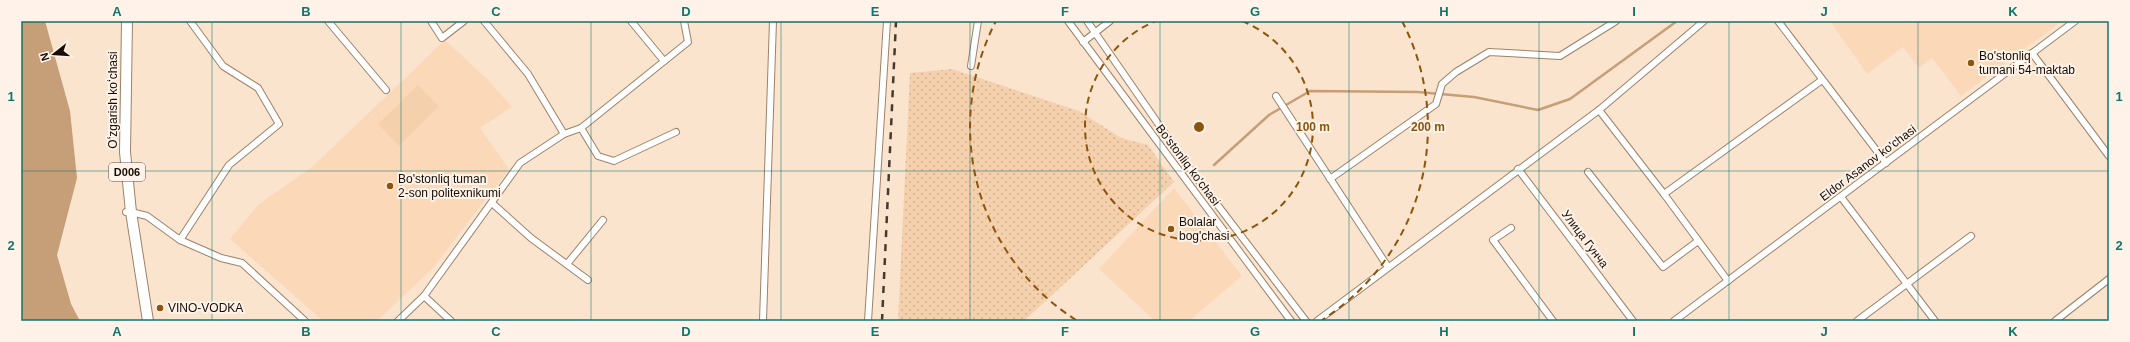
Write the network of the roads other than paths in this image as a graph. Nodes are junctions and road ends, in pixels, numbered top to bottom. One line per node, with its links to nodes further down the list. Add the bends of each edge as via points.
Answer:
1 (122, 21): 40 (main road, Oʻzgarish koʻchasi / D006, via 119,129)
2 (127, 21): 40 (main road, Oʻzgarish koʻchasi / D006, via 124,129)
3 (190, 21): 44 (street, via 223,66 258,88 279,124 229,165)
4 (328, 21): 26 (street)
5 (431, 21): 6 (street, via 442,38)
6 (464, 21)
7 (484, 21): 31 (street, via 528,74)
8 (631, 21): 23 (street)
9 (684, 21): 23 (street, via 688,42)
10 (773, 21): 58 (street)
11 (887, 21): 59 (street)
12 (978, 21): 24 (street)
13 (1068, 21): 21 (street, Bo'stonliq ko'chasi)
14 (1087, 21): 20 (street, Bo'stonliq ko'chasi)
15 (1110, 21): 20 (street)
16 (1616, 21): 36 (street, via 1560,56 1489,52 1456,72 1442,84 1436,104)
17 (1704, 21): 28 (street)
18 (1778, 21): 25 (street)
19 (2075, 21): 22 (street, Eldor Asanov ko'chasi)
20 (1096, 32): 21 (street); 61 (street, Bo'stonliq ko'chasi, via 1184,161)
21 (1083, 42): 60 (street, Bo'stonliq ko'chasi)
22 (2032, 53): 32 (street); 33 (street, Eldor Asanov ko'chasi)
23 (664, 61): 29 (street)
24 (971, 66)
25 (1822, 80): 33 (street); 37 (street)
26 (386, 90)
27 (1277, 98): 36 (street)
28 (1599, 110): 34 (street); 37 (street)
29 (581, 128): 30 (street, via 598,156 614,161); 31 (street)
30 (676, 132)
31 (564, 134): 39 (street, via 520,163)
32 (2109, 156)
33 (1886, 164): 38 (street, Eldor Asanov ko'chasi)
34 (1518, 169): 47 (street); 64 (street, Улица Гунча)
35 (1588, 172): 45 (street, via 1663,267)
36 (1330, 179): 47 (street)
37 (1664, 194): 45 (street)
38 (1841, 197): 50 (street, Eldor Asanov ko'chasi); 51 (street)
39 (492, 202): 46 (street, via 531,238); 52 (street)
40 (128, 212): 44 (street, via 148,216); 53 (main road, Oʻzgarish koʻchasi / D006); 54 (main road, Oʻzgarish koʻchasi / D006)
41 (603, 220): 46 (street)
42 (1510, 228): 63 (street, via 1493,240)
43 (1971, 236): 51 (street)
44 (180, 240): 55 (street, via 221,258 242,263)
45 (1698, 241): 50 (street)
46 (567, 264): 49 (street)
47 (1388, 267): 62 (street)
48 (2109, 279): 68 (street)
49 (588, 280)
50 (1728, 281): 65 (street, Eldor Asanov ko'chasi)
51 (1907, 283): 66 (street); 67 (street)
52 (424, 296): 56 (street); 57 (street)
53 (143, 321)
54 (148, 321)
55 (305, 321)
56 (398, 321)
57 (451, 321)
58 (763, 321)
59 (868, 321)
60 (1291, 321)
61 (1306, 321)
62 (1317, 321)
63 (1553, 321)
64 (1633, 321)
65 (1674, 321)
66 (1857, 321)
67 (1935, 321)
68 (2055, 321)

